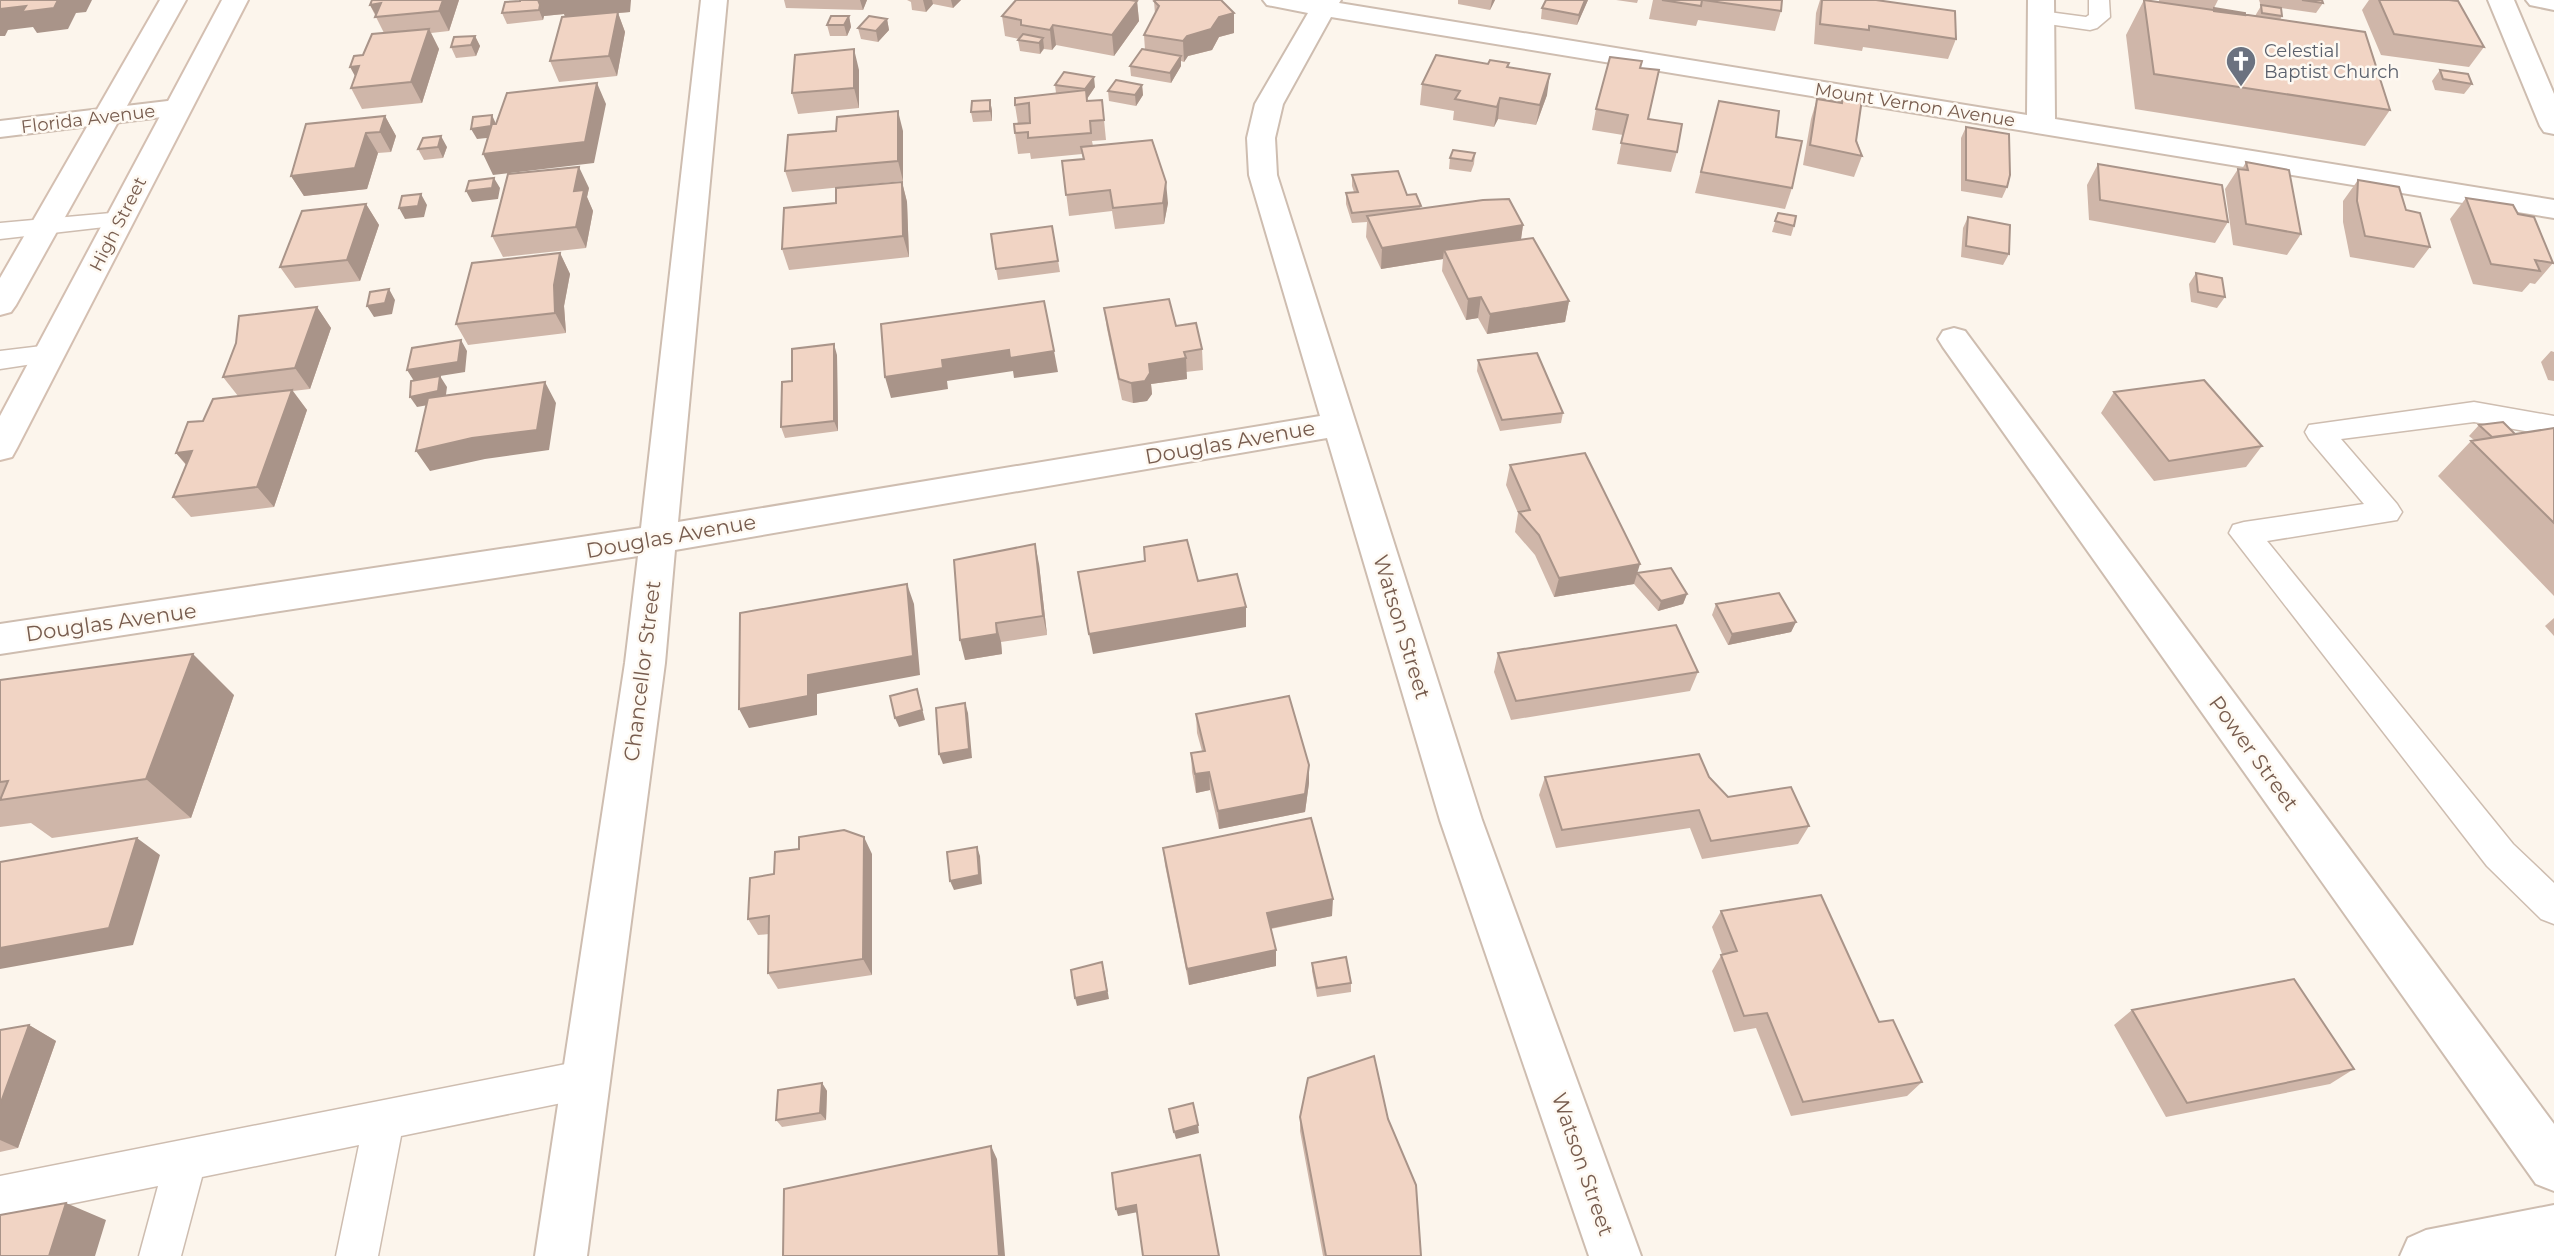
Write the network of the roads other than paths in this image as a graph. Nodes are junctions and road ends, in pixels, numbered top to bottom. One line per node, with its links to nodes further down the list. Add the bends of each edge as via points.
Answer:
1 (173, 0): 12 (street)
2 (235, 0): 11 (street, High Street)
3 (715, 0): 27 (street, Chancellor Street)
4 (1276, 0): 9 (street, Mount Vernon Avenue)
5 (2099, 0): 10 (lane, via 2100,17 2090,24)
6 (2501, 0): 14 (street)
7 (2539, 0): 8 (street)
8 (2554, 2)
9 (1326, 4): 13 (street, Mount Vernon Avenue); 24 (street, Watson Street, via 1269,104 1261,138 1263,175)
10 (2041, 9): 13 (street)
11 (176, 108): 12 (street, Florida Avenue); 17 (street, High Street)
12 (105, 118): 15 (street, Florida Avenue); 18 (street)
13 (2041, 125): 16 (street, Mount Vernon Avenue)
14 (2554, 127)
15 (0, 129)
16 (2554, 209)
17 (121, 219): 18 (lane); 22 (street, High Street)
18 (44, 227): 19 (lane); 20 (street)
19 (0, 231)
20 (0, 305)
21 (1954, 339): 33 (street, Power Street)
22 (50, 354): 23 (lane); 26 (street, High Street)
23 (0, 360)
24 (1340, 424): 27 (street, Douglas Avenue); 39 (street, Watson Street, via 1461,820)
25 (2554, 426): 29 (lane, via 2474,412 2319,432 2387,512 2244,533 2500,855)
26 (0, 448)
27 (657, 538): 28 (street, Douglas Avenue); 30 (street, Chancellor Street, via 645,663)
28 (0, 639)
29 (2554, 907)
30 (586, 1079): 31 (lane); 38 (street, Chancellor Street)
31 (384, 1120): 32 (lane); 37 (lane)
32 (186, 1158): 34 (lane); 36 (lane)
33 (2554, 1166)
34 (0, 1197)
35 (2554, 1231): 40 (street)
36 (160, 1256)
37 (357, 1256)
38 (561, 1256)
39 (1615, 1256)
40 (2426, 1256)

